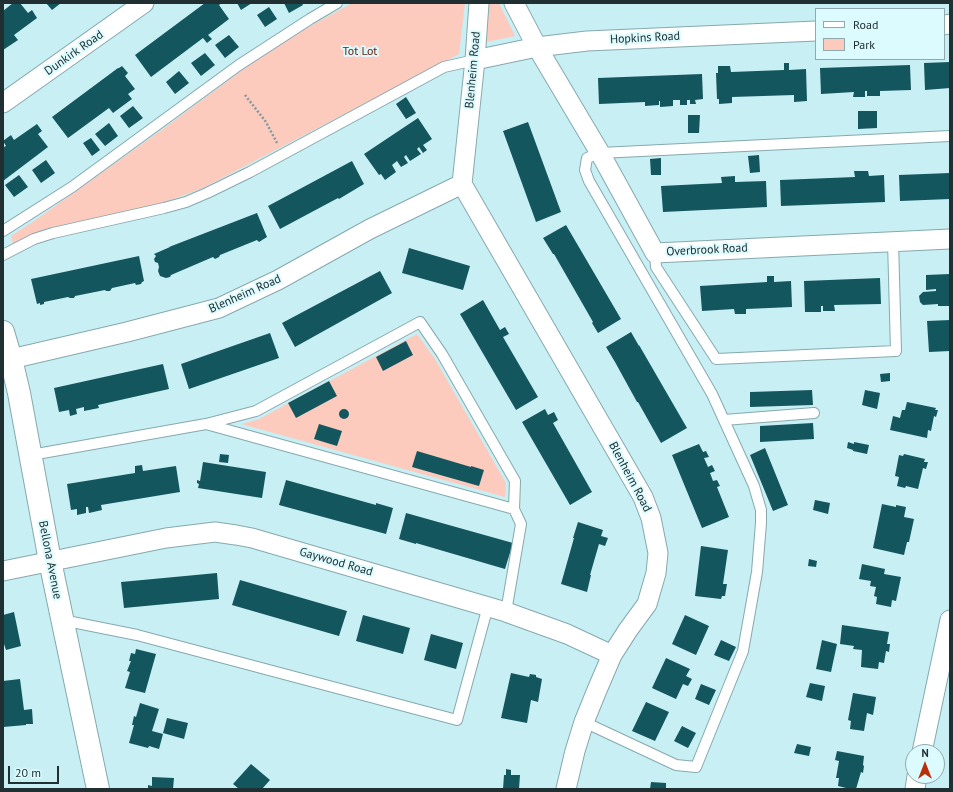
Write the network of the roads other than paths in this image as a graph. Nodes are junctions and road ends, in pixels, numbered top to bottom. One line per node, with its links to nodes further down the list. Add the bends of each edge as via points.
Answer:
1 (144, 3): 8 (street, Dunkirk Road)
2 (337, 3): 12 (lane, via 238,65 72,187)
3 (478, 3): 7 (street, Blenheim Road)
4 (514, 3): 6 (street, Overbrook Road)
5 (815, 31): 6 (street, Hopkins Road, via 587,41)
6 (538, 47): 7 (street, Hopkins Road); 10 (street, Overbrook Road)
7 (474, 60): 11 (street, Blenheim Road); 16 (lane, via 444,67 236,179 186,202 53,233)
8 (3, 103)
9 (950, 136): 10 (lane)
10 (600, 153): 15 (street, Overbrook Road); 20 (lane, via 587,158 585,170 589,180 712,394)
11 (462, 184): 18 (street, Blenheim Road, via 219,308); 30 (street, Blenheim Road, via 639,490 651,518 658,553 656,573 647,604)
12 (3, 231)
13 (950, 239): 14 (street, Overbrook Road)
14 (893, 242): 15 (street, Overbrook Road); 15 (lane, via 896,351 888,352 716,358 656,267)
15 (655, 253)
16 (3, 255)
17 (3, 332): 18 (street, Bellona Avenue)
18 (11, 359): 22 (street, Bellona Avenue)
19 (814, 413): 20 (lane)
20 (724, 420): 31 (lane, via 754,486 761,510 761,523 757,572 743,651 696,767 676,765)
21 (206, 424): 22 (lane); 23 (lane); 23 (lane, via 256,411 420,322 442,354 516,481)
22 (31, 455): 24 (street, Bellona Avenue)
23 (514, 509): 27 (lane, via 521,524)
24 (50, 561): 25 (street, Gaywood Road); 26 (street, Gaywood Road, via 166,538 215,532 252,538); 28 (street, Bellona Avenue)
25 (3, 571)
26 (488, 606): 27 (street, Gaywood Road); 28 (lane, via 457,720 137,635)
27 (506, 612): 30 (street, Gaywood Road, via 567,634)
28 (62, 620): 33 (street, Bellona Avenue)
29 (950, 620): 32 (street)
30 (612, 655): 31 (street, Blenheim Road)
31 (584, 722): 34 (street, Blenheim Road)
32 (924, 744)
33 (98, 789)
34 (566, 789)

